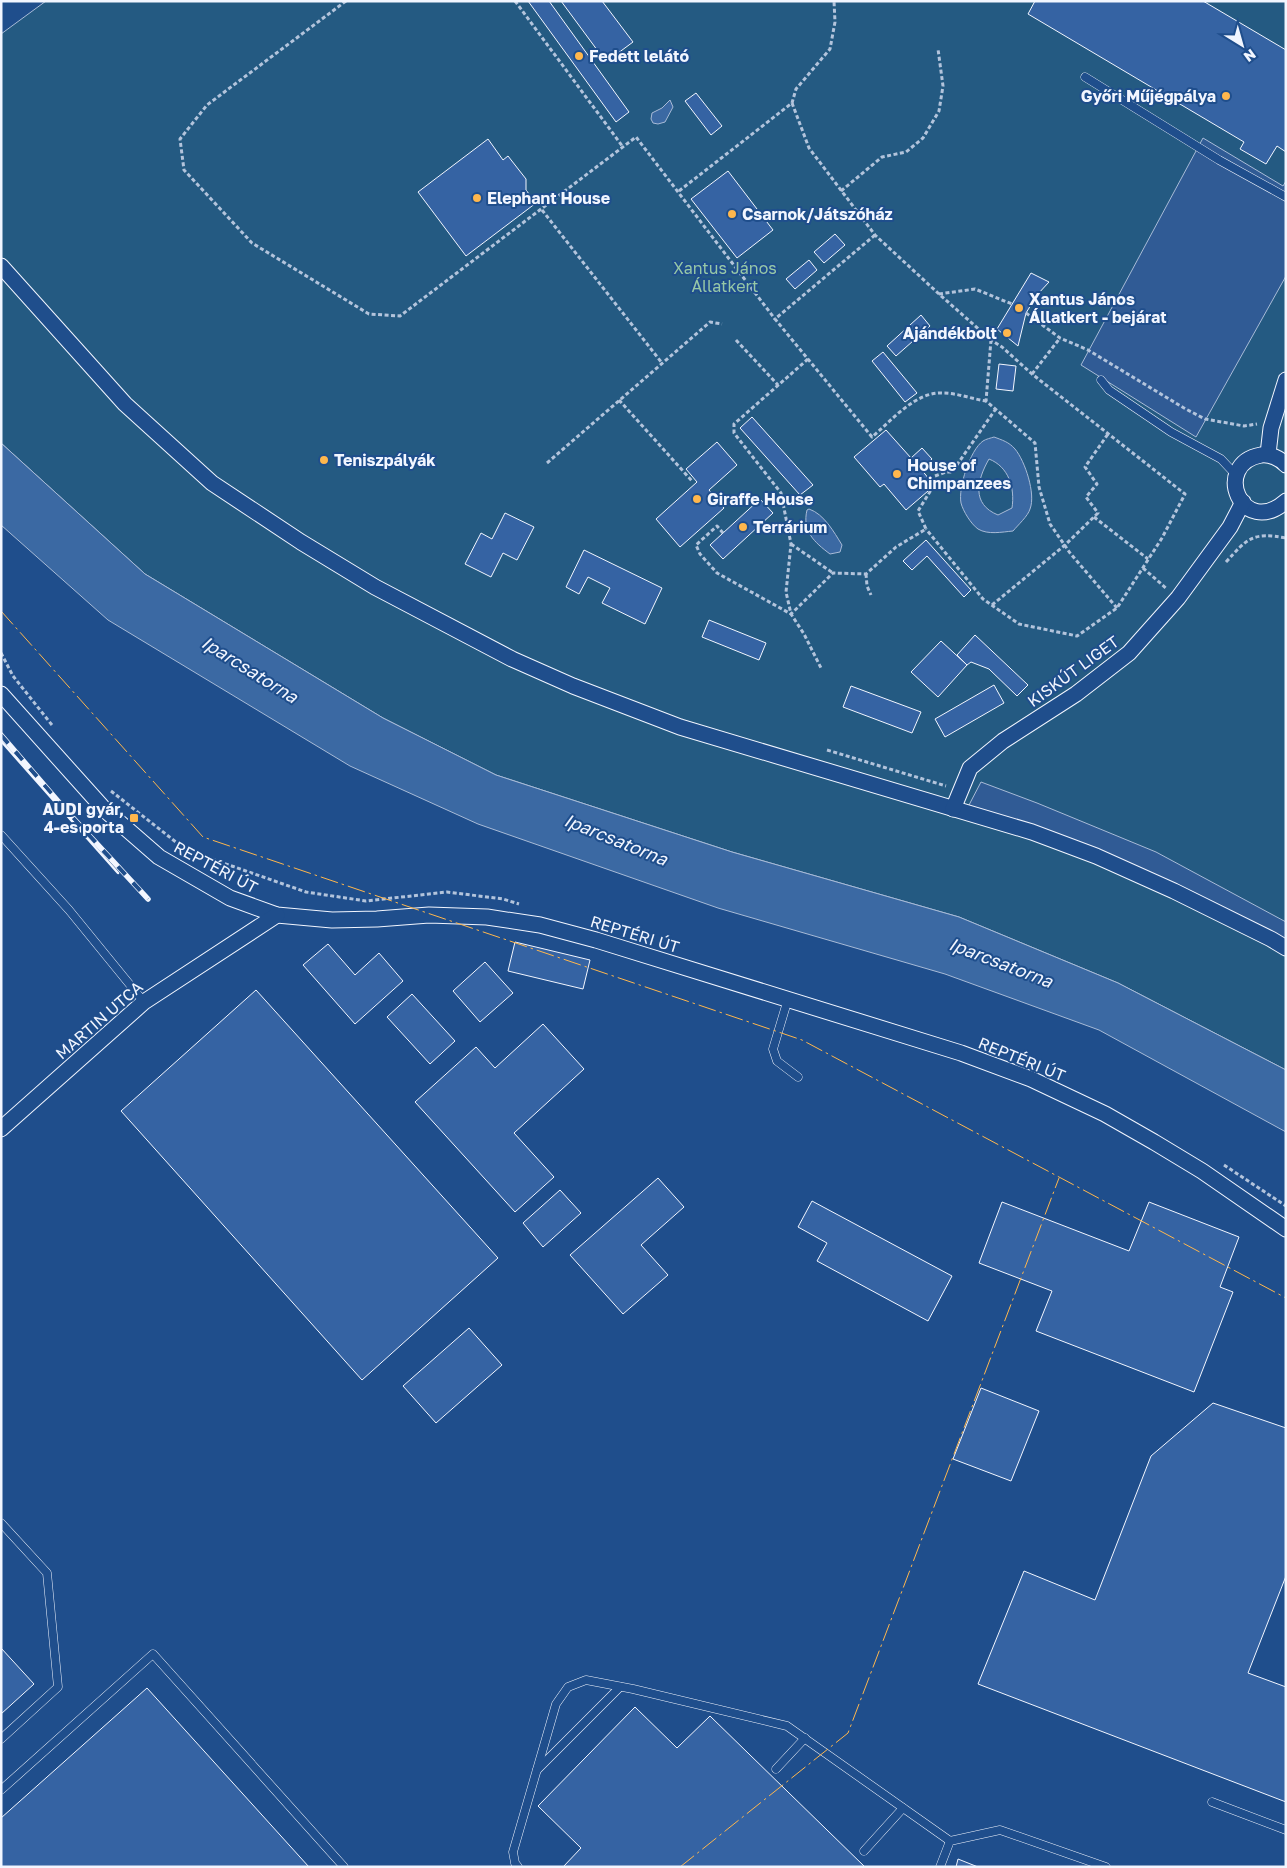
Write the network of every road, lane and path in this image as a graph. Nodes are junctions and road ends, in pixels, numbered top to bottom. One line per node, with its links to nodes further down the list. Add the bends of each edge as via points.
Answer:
1 (346, 1): 11 (path, via 215,99 180,139 184,170 197,185 252,242 369,314 400,316)
2 (515, 1): 7 (path)
3 (834, 1): 6 (path, via 835,22 830,49 796,90)
4 (938, 49): 9 (path, via 944,86 939,112 923,138 906,152 882,157)
5 (1085, 77): 10 (lane)
6 (792, 103): 8 (path); 9 (path, via 809,148)
7 (623, 147): 8 (path, via 636,137); 11 (path)
8 (679, 191): 17 (path)
9 (841, 191): 12 (path)
10 (1286, 198)
11 (542, 210): 23 (path)
12 (875, 235): 14 (path); 17 (path)
13 (1, 266): 54 (street, via 125,404 212,483 375,587 512,659 573,686 680,727)
14 (939, 294): 15 (path, via 975,289); 21 (path)
15 (1012, 304)
16 (1026, 313): 19 (path)
17 (775, 320): 22 (path)
18 (722, 324): 23 (path, via 710,322)
19 (1060, 338): 24 (path); 31 (path, via 1088,350 1205,419 1244,426)
20 (736, 340): 27 (path)
21 (991, 340): 24 (path); 29 (path)
22 (808, 359): 27 (path); 29 (path, via 872,437 911,404 927,395 943,393)
23 (662, 363): 28 (path)
24 (1032, 374): 32 (path)
25 (1101, 380): 36 (lane, via 1109,390 1171,432 1221,459)
26 (1286, 380): 33 (street, via 1271,428)
27 (778, 385): 43 (path, via 734,424 734,433 781,493)
28 (619, 400): 34 (path); 37 (path)
29 (986, 401): 30 (path)
30 (995, 410): 41 (path, via 952,472 935,476 931,490 918,511); 44 (path, via 1035,443 1039,487 1050,524)
31 (1265, 422)
32 (1108, 434): 40 (path, via 1085,467 1096,484 1086,497 1098,513); 45 (path, via 1185,494)
33 (1268, 454): 35 (street); 36 (street, via 1255,456 1243,463)
34 (547, 463)
35 (1286, 464)
36 (1236, 476): 39 (street, via 1236,495)
37 (692, 481)
38 (1286, 501): 39 (street, via 1267,513 1255,512)
39 (1243, 502): 54 (street, KISKÚT LIGET, via 1230,527 1178,598 1129,653 1076,694 1003,741 970,768)
40 (1094, 517): 44 (path); 45 (path)
41 (926, 529): 47 (path, via 896,547); 49 (path, via 983,599)
42 (723, 533): 51 (path, via 717,526 696,545 700,554 717,573)
43 (791, 544): 46 (path); 51 (path, via 786,592)
44 (1065, 545): 49 (path); 50 (path)
45 (1148, 559): 50 (path)
46 (833, 573): 47 (path); 51 (path)
47 (866, 574): 48 (path)
48 (871, 595)
49 (992, 605): 50 (path, via 1019,624 1077,636)
50 (1117, 608)
51 (791, 614): 52 (path)
52 (822, 668)
53 (1, 694): 56 (street, REPTÉRI ÚT, via 105,810 159,857 230,898)
54 (953, 809): 57 (street, via 1032,832 1096,856 1272,938)
55 (1, 835): 59 (lane)
56 (277, 915): 58 (street, REPTÉRI ÚT, via 332,920 439,915 487,917 540,925); 59 (street, MARTIN UTCA)
57 (1286, 948)
58 (788, 999): 60 (lane, via 773,1049 777,1061); 62 (street, REPTÉRI ÚT, via 961,1053 1031,1079 1105,1114 1154,1142)
59 (144, 1002): 61 (street, MARTIN UTCA)
60 (798, 1077)
61 (1, 1129)
62 (1286, 1229)
63 (1, 1523): 66 (lane, via 47,1573 58,1687)
64 (620, 1686): 65 (lane, via 787,1726); 68 (lane); 68 (lane, via 586,1680 568,1687 556,1704)
65 (805, 1738): 67 (lane); 71 (lane)
66 (1, 1740)
67 (776, 1769)
68 (537, 1771): 76 (lane, via 513,1852)
69 (1, 1790): 75 (lane, via 153,1654)
70 (1212, 1802): 72 (lane)
71 (903, 1808): 73 (lane); 74 (lane)
72 (1286, 1830)
73 (950, 1841): 77 (lane); 78 (lane, via 1000,1830)
74 (864, 1851)
75 (344, 1867)
76 (518, 1867)
77 (940, 1867)
78 (1106, 1867)

